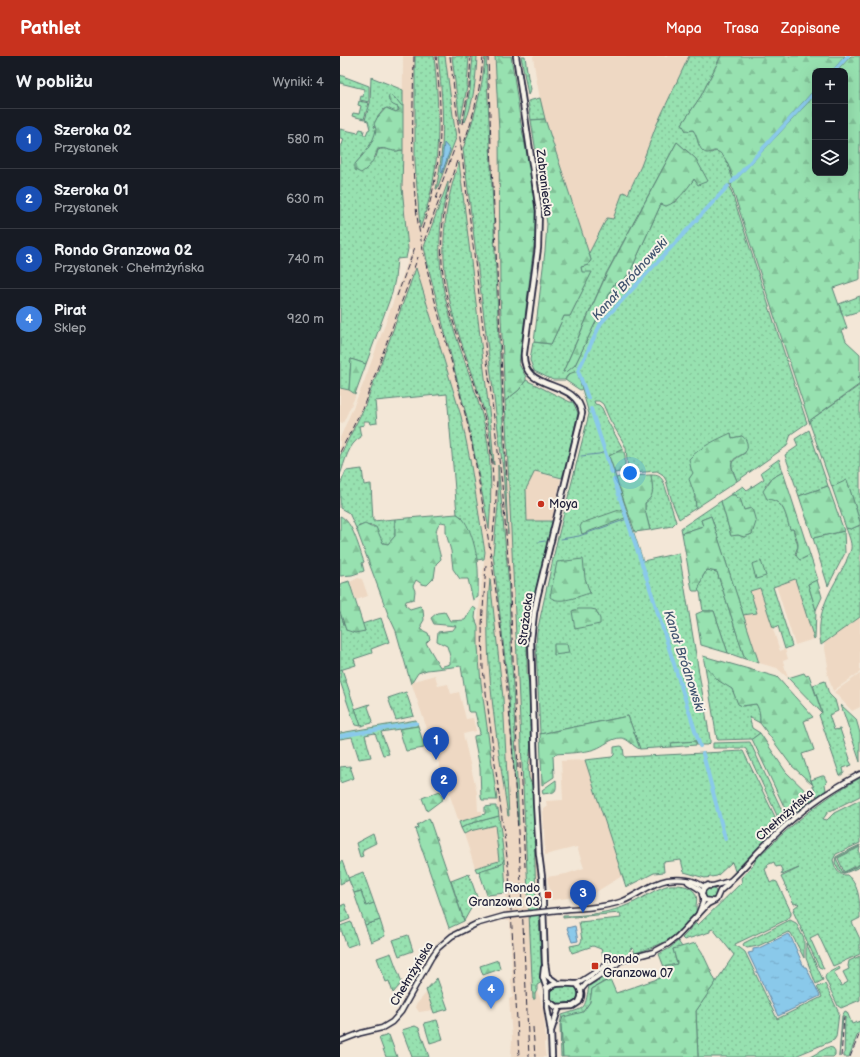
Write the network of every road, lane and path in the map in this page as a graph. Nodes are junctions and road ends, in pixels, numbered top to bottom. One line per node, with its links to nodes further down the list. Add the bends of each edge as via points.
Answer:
1 (516, 56): 2 (main road, Zabraniecka, via 539,211 538,248)
2 (530, 313): 12 (main road, Strażacka, via 524,360 527,371 533,377 572,395 581,405 582,413 537,598 532,632 536,791)
3 (860, 774): 5 (street, Chełmżyńska, via 833,789 795,816)
4 (688, 881): 6 (street, Chełmżyńska, via 703,886); 7 (street); 20 (street, Chełmżyńska, bridge, via 664,881 617,903 603,906 507,916 476,924 452,936 438,948 401,1012 392,1022 382,1028)
5 (730, 881): 6 (street, Chełmżyńska, via 718,886); 8 (street, Chełmżyńska)
6 (711, 885): 7 (street, via 704,888); 8 (street, via 718,890)
7 (703, 895): 9 (street, via 706,900); 10 (street, via 703,902)
8 (718, 896): 9 (street)
9 (712, 901): 10 (street)
10 (697, 915): 11 (street, via 666,946)
11 (620, 962): 14 (street, via 608,964); 16 (street)
12 (545, 963): 13 (main road, Strażacka, via 547,976); 15 (main road, Strażacka, via 543,975)
13 (557, 983): 14 (main road); 15 (main road)
14 (577, 984): 16 (main road)
15 (547, 989): 17 (main road)
16 (581, 990): 18 (main road, via 581,998 577,1004)
17 (547, 1000): 18 (main road, via 553,1006); 19 (main road)
18 (560, 1007): 19 (main road)
19 (551, 1032): 21 (main road)
20 (340, 1041)
21 (552, 1057)

